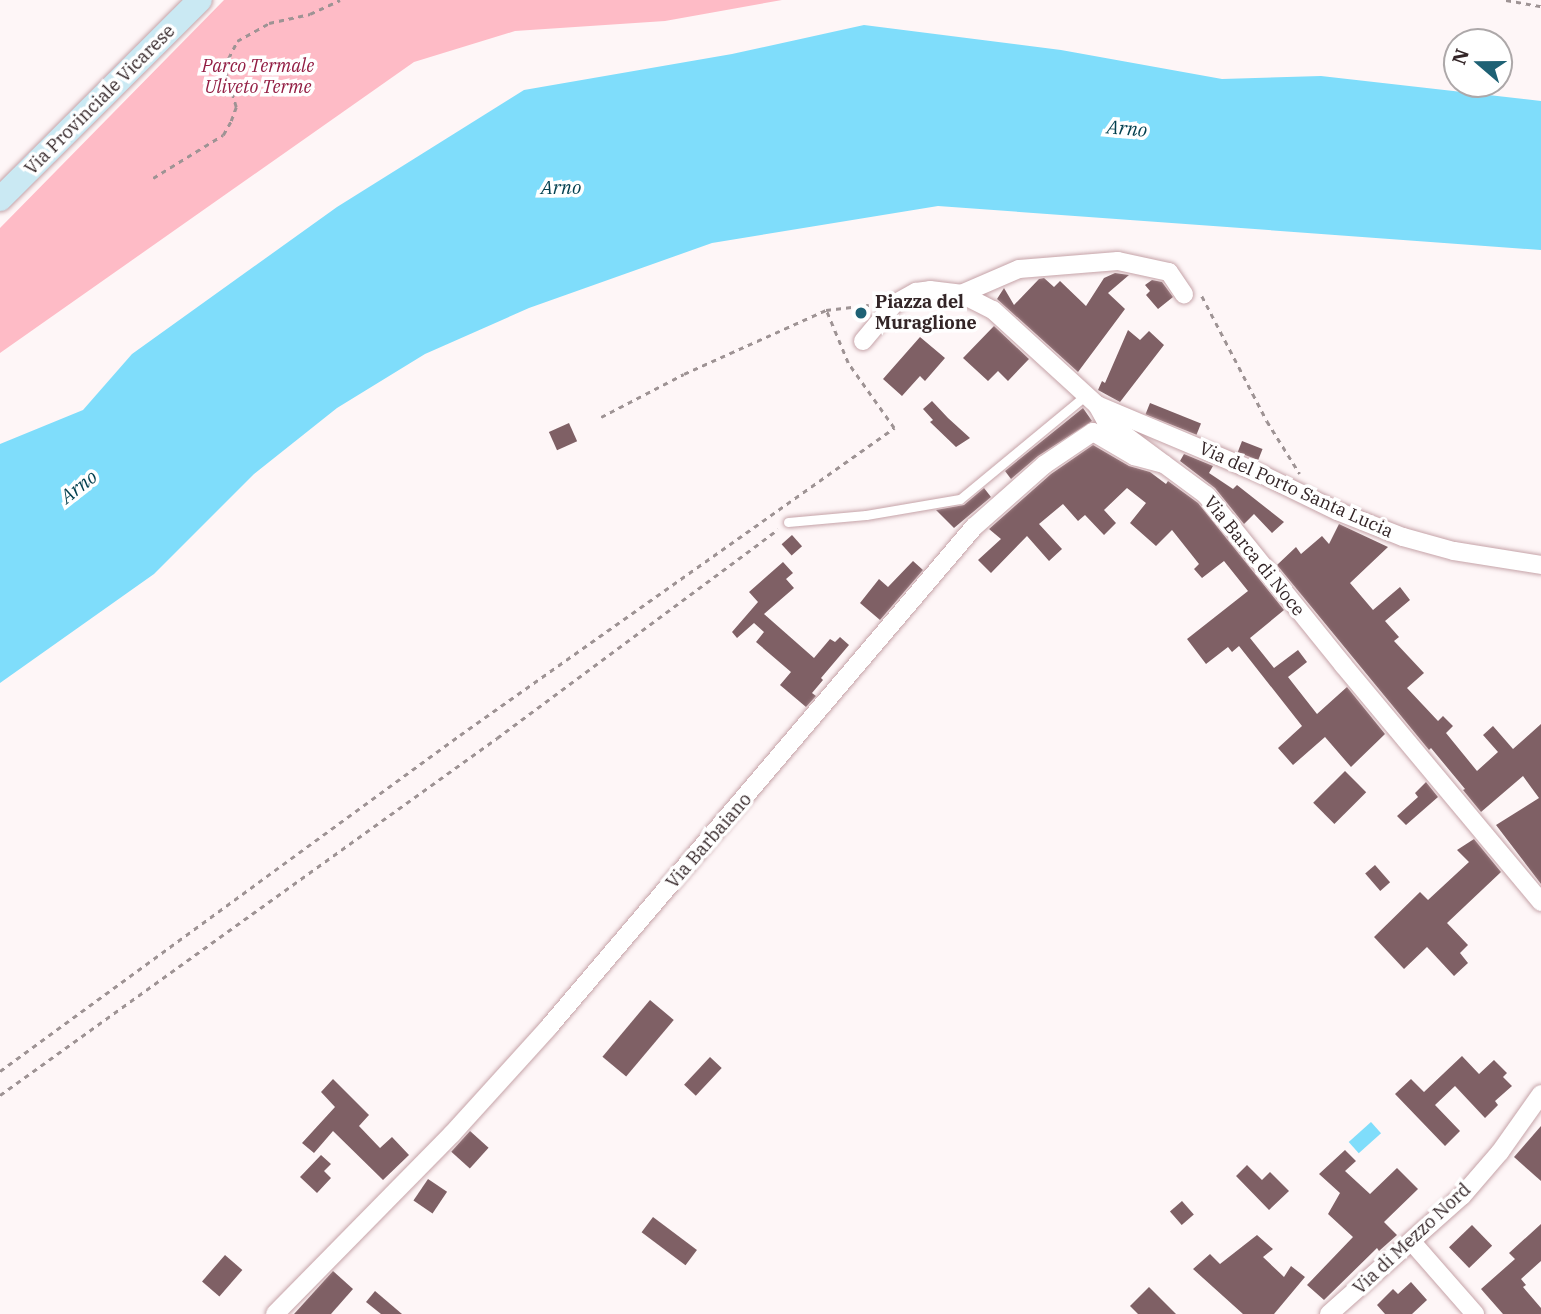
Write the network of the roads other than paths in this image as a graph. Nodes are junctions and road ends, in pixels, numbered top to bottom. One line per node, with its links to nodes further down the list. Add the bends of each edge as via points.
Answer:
1 (200, 0): 2 (main road, Via Provinciale Vicarese)
2 (0, 199)
3 (961, 294): 4 (street, via 1020,269 1118,261 1170,272); 5 (street, via 916,292 894,304); 6 (street, Via Barca di Noce, via 993,310)
4 (1193, 295)
5 (863, 341)
6 (1091, 401): 7 (street, Via Barca di Noce, via 1106,421); 8 (lane, via 961,499); 9 (street, Via del Porto Santa Lucia, via 1403,537 1454,551)
7 (1164, 464): 10 (street, Via Barca di Noce, via 1206,495); 13 (street, Via Barbaiano, via 1134,456 1093,432 1044,466 974,527 548,1028 453,1134)
8 (788, 522)
9 (1541, 565)
10 (1541, 902)
11 (1541, 1094): 12 (street, Via di Mezzo Nord, via 1462,1196)
12 (1412, 1242): 14 (street, Via di Mezzo Nord); 15 (street)
13 (275, 1314)
14 (1329, 1314)
15 (1475, 1314)

